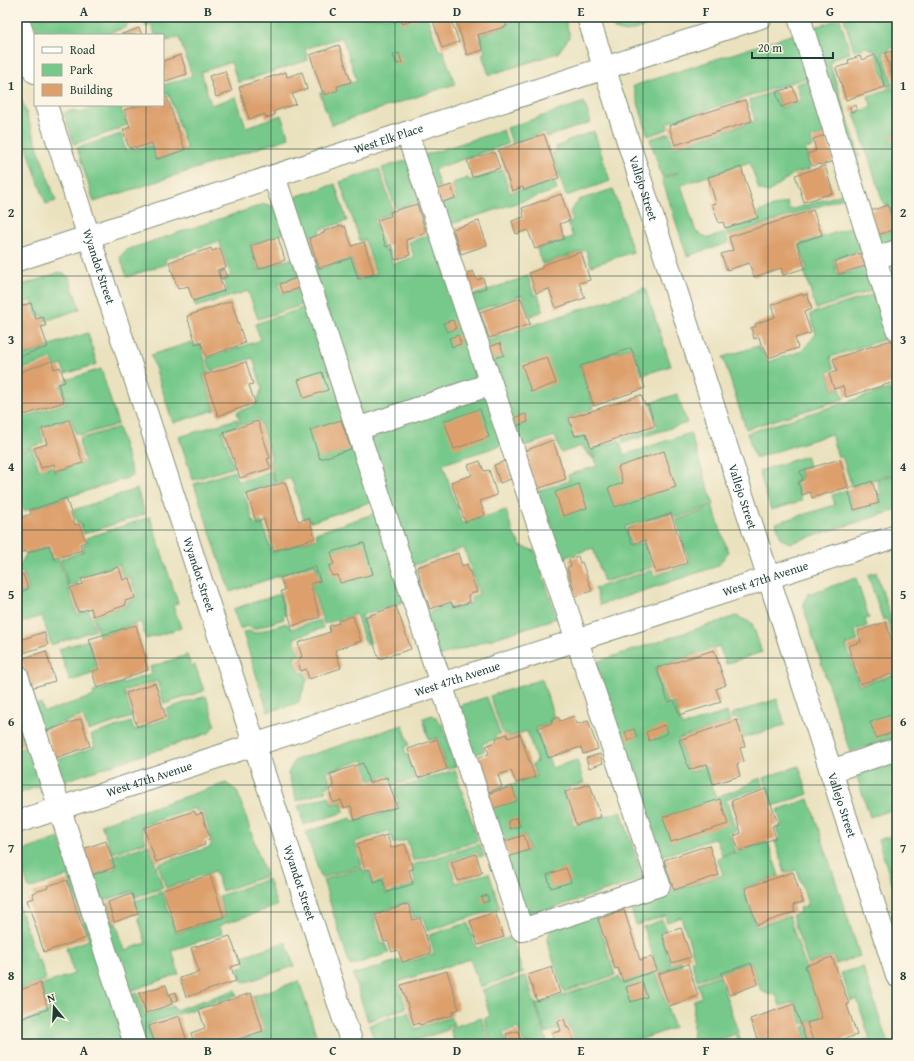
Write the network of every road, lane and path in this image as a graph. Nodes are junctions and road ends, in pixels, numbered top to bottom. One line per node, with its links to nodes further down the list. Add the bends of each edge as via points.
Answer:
1 (17, 17): 6 (street)
2 (588, 17): 5 (street, Vallejo Street)
3 (761, 17): 5 (street, West Elk Place)
4 (799, 17): 12 (street)
5 (604, 68): 8 (street, West Elk Place); 18 (street, Vallejo Street)
6 (34, 69)
7 (46, 106): 10 (street, Wyandot Street)
8 (407, 133): 9 (street, West Elk Place); 15 (street)
9 (274, 176): 10 (street, West Elk Place); 16 (street)
10 (89, 237): 13 (street, West Elk Place); 22 (street, Wyandot Street)
11 (897, 251): 12 (street)
12 (874, 258): 14 (street)
13 (17, 260)
14 (897, 329)
15 (491, 384): 16 (street); 19 (street)
16 (357, 429): 21 (street)
17 (897, 536): 18 (street, West 47th Avenue)
18 (769, 578): 19 (street, West 47th Avenue); 24 (street, Vallejo Street)
19 (577, 640): 21 (street, West 47th Avenue); 21 (street, via 658,885 522,930)
20 (17, 675): 25 (street)
21 (441, 684): 22 (street, West 47th Avenue)
22 (254, 745): 25 (street, West 47th Avenue); 29 (street, Wyandot Street)
23 (897, 749): 24 (street)
24 (831, 771): 27 (street, Vallejo Street)
25 (59, 808): 26 (street, West 47th Avenue); 28 (street)
26 (17, 822)
27 (897, 976)
28 (135, 1044)
29 (352, 1044)

